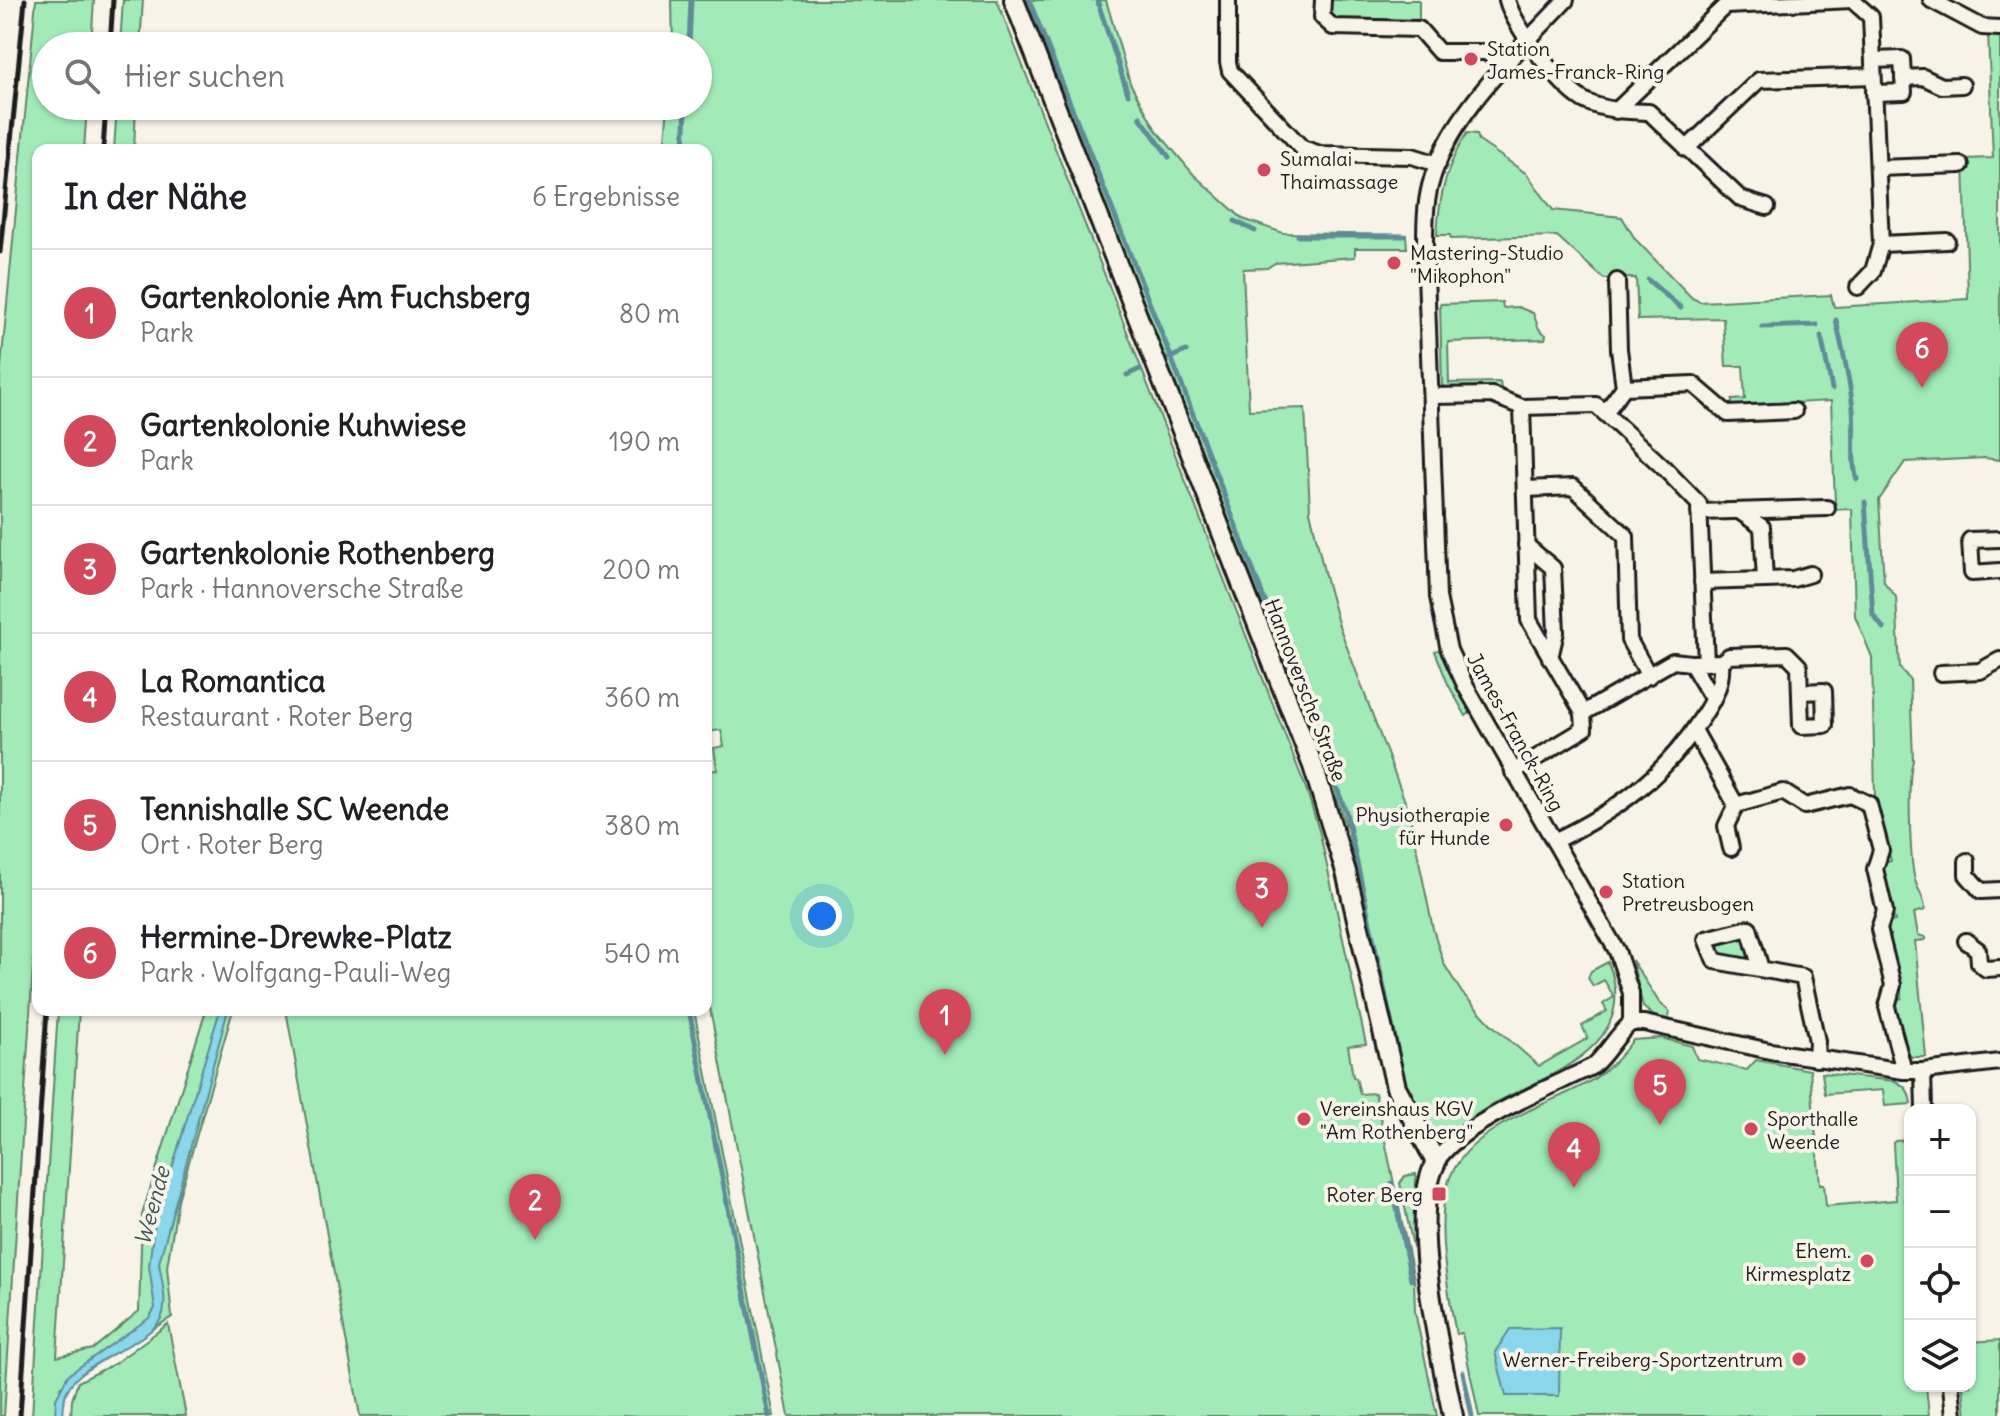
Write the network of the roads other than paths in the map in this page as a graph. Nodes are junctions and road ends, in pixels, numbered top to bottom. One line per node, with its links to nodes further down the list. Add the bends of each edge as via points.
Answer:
1 (1014, 0): 72 (street, Hannoversche Straße, via 1313,766 1343,859 1393,1080)
2 (1228, 0): 20 (street, via 1230,71 1302,148 1320,154 1412,156)
3 (1323, 0): 13 (street, via 1322,17 1333,27 1419,29 1439,52 1486,52)
4 (1507, 0): 11 (street)
5 (1566, 0): 11 (street, James-Franck-Ring)
6 (1852, 0): 8 (street); 12 (street, via 1871,17)
7 (1931, 0): 10 (street, via 1982,27)
8 (1760, 2): 9 (street)
9 (1739, 3): 18 (street, via 1725,6)
10 (2000, 28)
11 (1528, 41): 13 (street, James-Franck-Ring); 18 (street, via 1585,101)
12 (1873, 60): 14 (street); 15 (street, via 1902,59)
13 (1506, 66): 20 (street, James-Franck-Ring, via 1455,128)
14 (1873, 76): 17 (street); 19 (street, via 1759,80)
15 (1903, 78): 16 (street); 17 (street, via 1904,92)
16 (1962, 85)
17 (1874, 93): 22 (street)
18 (1616, 111): 19 (street, via 1649,112)
19 (1686, 149): 23 (street, via 1741,199)
20 (1438, 164): 29 (street, James-Franck-Ring, via 1425,217)
21 (1961, 165): 22 (street)
22 (1878, 168): 25 (street)
23 (1767, 207)
24 (1947, 241): 25 (street)
25 (1881, 244): 27 (street, via 1873,271)
26 (1617, 281): 28 (street)
27 (1858, 287)
28 (1624, 387): 31 (street, via 1693,384 1728,414); 32 (street)
29 (1431, 396): 30 (street, via 1492,395); 55 (street, James-Franck-Ring, via 1442,621 1466,687)
30 (1522, 407): 32 (street, via 1596,405); 33 (street)
31 (1794, 411)
32 (1605, 413): 36 (street, via 1699,504)
33 (1526, 489): 38 (street); 43 (street, via 1573,487 1626,536)
34 (1827, 508): 35 (street)
35 (1739, 511): 36 (street); 41 (street, via 1762,527)
36 (1699, 512): 42 (street)
37 (2000, 539): 39 (street, via 1970,540 1972,573)
38 (1526, 545): 44 (street, via 1529,620); 44 (street, via 1553,568 1556,632)
39 (2000, 571)
40 (1810, 574): 41 (street)
41 (1765, 580): 42 (street)
42 (1702, 582): 48 (street)
43 (1633, 647): 46 (street, via 1651,661); 50 (street)
44 (1550, 658): 53 (street)
45 (2000, 660): 49 (street, via 1980,671)
46 (1673, 661): 48 (street); 50 (street)
47 (1721, 662): 48 (street); 51 (street, via 1729,656 1787,654 1799,666); 52 (street, via 1723,679)
48 (1698, 663): 52 (street)
49 (1941, 673)
50 (1649, 676): 53 (street)
51 (1800, 692)
52 (1713, 700): 54 (street)
53 (1583, 713): 55 (street, via 1584,729)
54 (1694, 730): 56 (street); 57 (street, via 1638,792)
55 (1513, 772): 57 (street, James-Franck-Ring)
56 (1736, 805): 58 (street, via 1726,826); 69 (street, via 1783,792 1805,806 1850,795 1869,804 1881,850 1875,869 1885,911 1879,929 1893,985 1887,1007)
57 (1554, 841): 66 (street, James-Franck-Ring, via 1617,951 1631,993)
58 (1731, 848)
59 (1967, 861): 60 (street, via 1967,875 1981,891)
60 (2000, 890)
61 (1748, 911): 62 (street)
62 (1749, 928): 65 (street); 65 (street, via 1706,939 1715,961)
63 (1966, 941): 64 (street, via 1978,950 1979,963 1986,969)
64 (2000, 968)
65 (1761, 969): 67 (street, via 1803,977)
66 (1631, 1023): 67 (street); 72 (street, via 1593,1066 1480,1124)
67 (1816, 1059): 69 (street)
68 (2000, 1062): 70 (street)
69 (1904, 1071): 70 (street)
70 (1923, 1071): 71 (street)
71 (1924, 1104)
72 (1436, 1162): 74 (street, via 1427,1192 1426,1249)
73 (1952, 1392): 75 (street)
74 (1453, 1416)
75 (1954, 1416)

